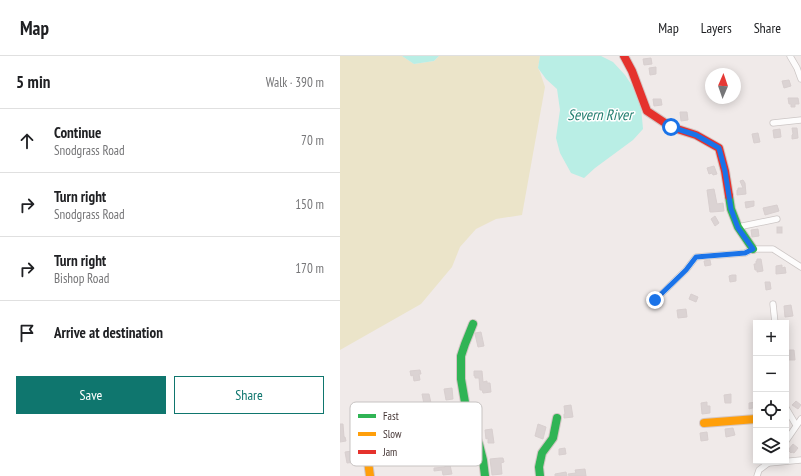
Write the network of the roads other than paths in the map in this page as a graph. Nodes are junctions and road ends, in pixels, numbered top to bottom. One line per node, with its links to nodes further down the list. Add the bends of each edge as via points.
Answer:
1 (624, 56): 8 (street, via 647,111 671,127 696,135 719,148 731,209)
2 (790, 56): 3 (street)
3 (799, 68): 4 (street)
4 (801, 79)
5 (801, 120): 6 (street)
6 (773, 123)
7 (777, 220): 8 (street)
8 (738, 228): 9 (street)
9 (753, 249): 10 (street, via 773,249); 11 (street, via 745,253 696,257)
10 (801, 267)
11 (655, 300)
12 (773, 304): 13 (street)
13 (775, 320)
14 (473, 324): 15 (street, via 461,356 460,374)
15 (465, 402)
16 (789, 413): 21 (street)
17 (557, 418): 30 (street, via 553,438 542,453)
18 (753, 419): 20 (street)
19 (801, 419): 21 (street)
20 (704, 423)
21 (796, 425): 22 (street)
22 (789, 435)
23 (482, 458): 29 (street)
24 (801, 460): 25 (street)
25 (789, 461)
26 (767, 464): 31 (street, via 759,470)
27 (369, 466): 28 (street)
28 (370, 476)
29 (485, 476)
30 (540, 476)
31 (757, 476)

